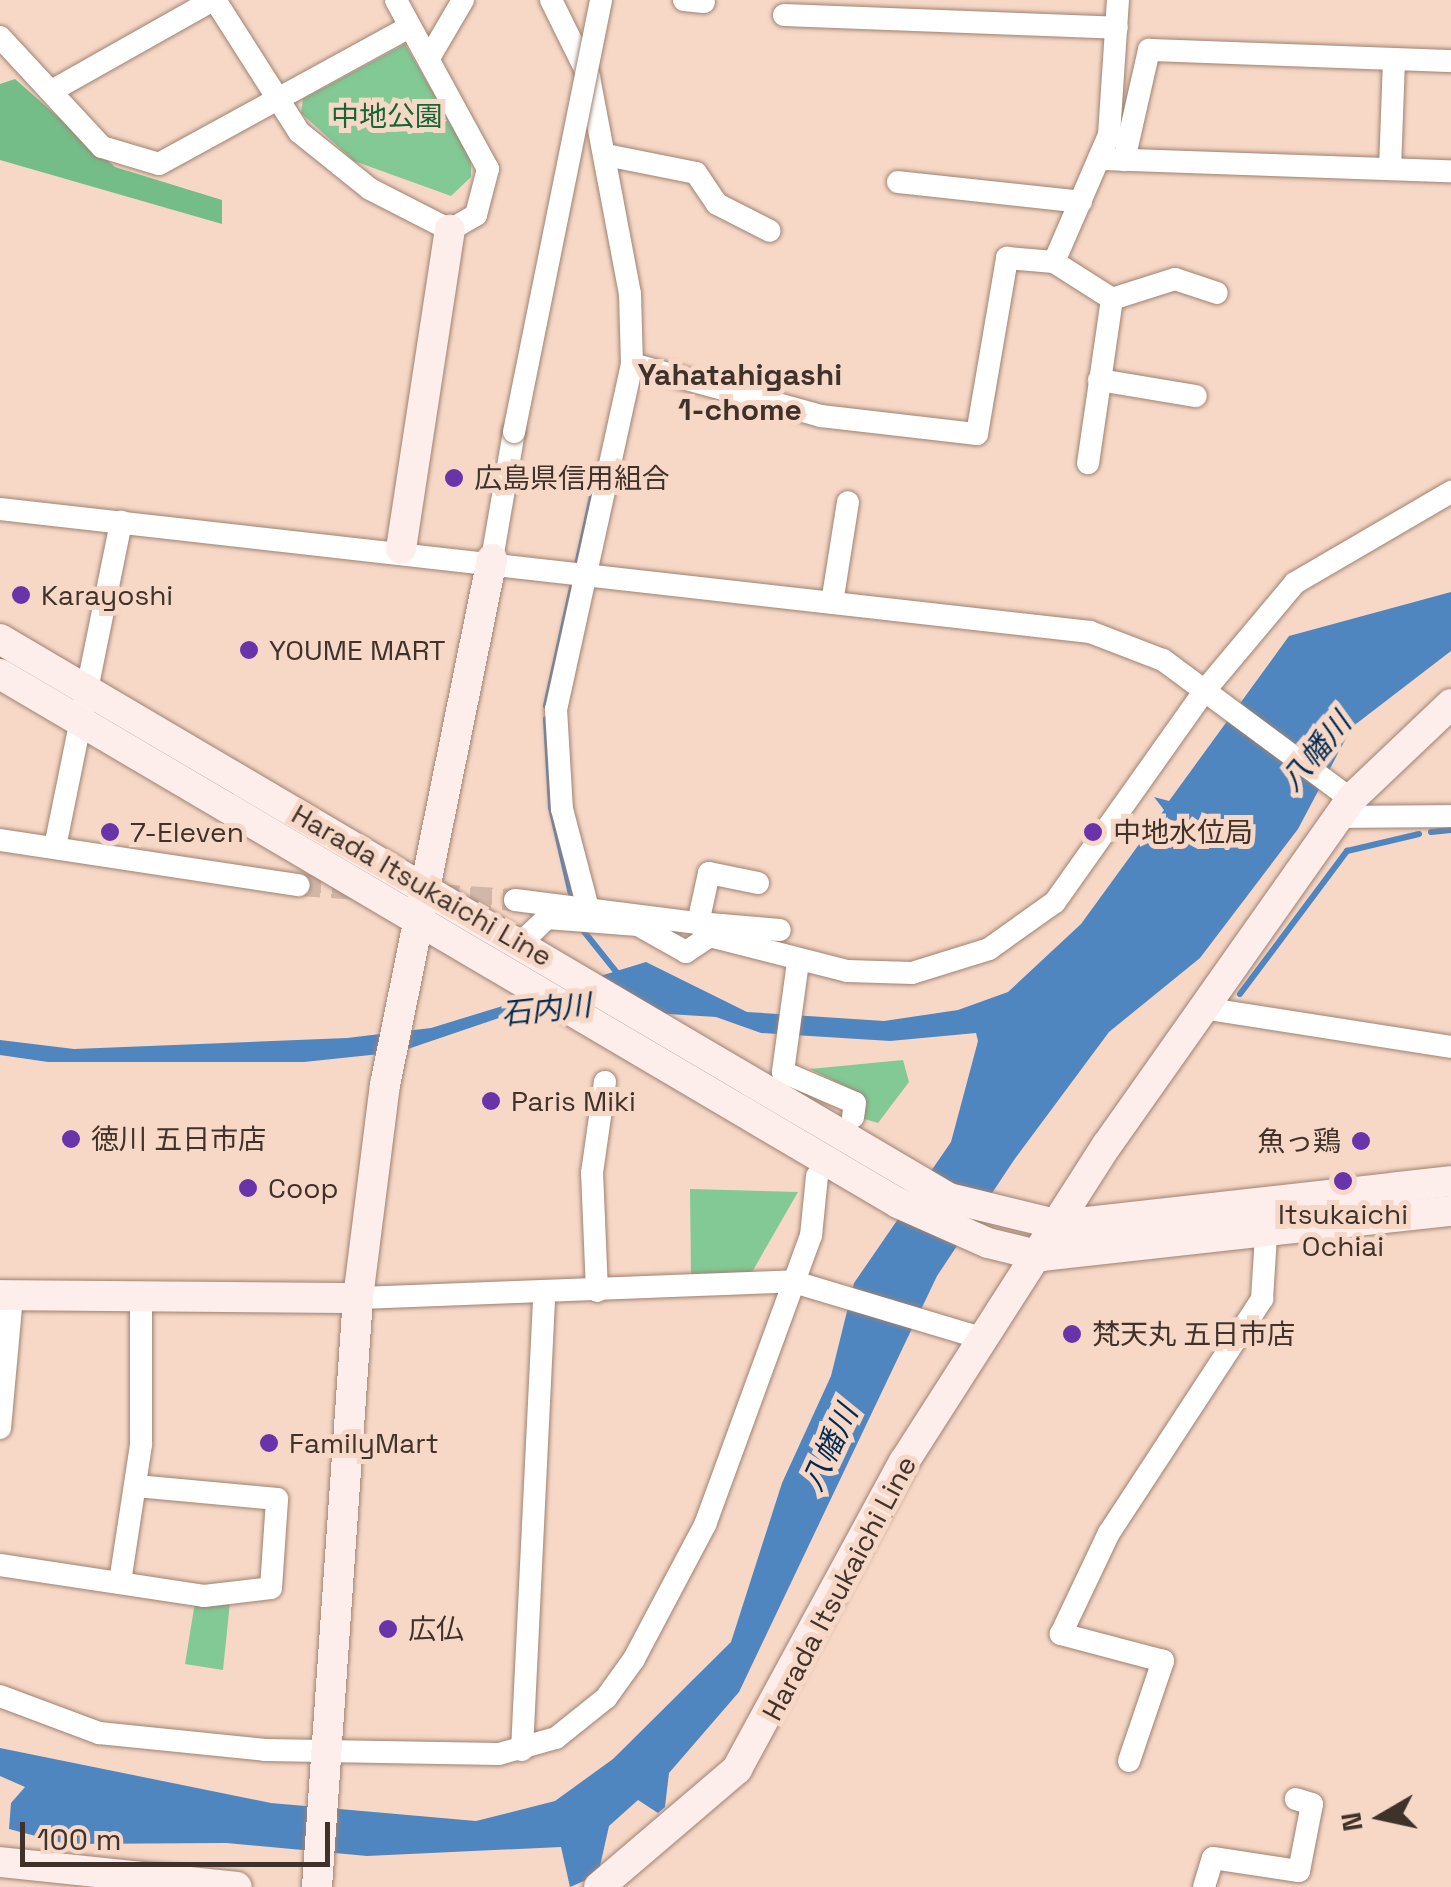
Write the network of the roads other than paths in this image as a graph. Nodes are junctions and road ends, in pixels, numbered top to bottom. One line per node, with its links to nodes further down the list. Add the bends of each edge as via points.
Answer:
1 (214, 0): 14 (street); 15 (street)
2 (396, 0): 8 (street)
3 (464, 0): 11 (street)
4 (551, 0): 16 (street, via 589,77)
5 (602, 0): 36 (street, bridge)
6 (1118, 0): 9 (street)
7 (784, 15): 9 (street)
8 (409, 27): 11 (street); 15 (street)
9 (1116, 28): 17 (street)
10 (0, 37): 14 (street)
11 (429, 58): 22 (street, via 488,169 476,216)
12 (1394, 59): 13 (street); 17 (street, via 1149,50); 18 (street)
13 (1451, 61)
14 (55, 89): 15 (street, via 102,147 159,164)
15 (275, 105): 22 (street, via 370,189)
16 (606, 155): 23 (street, via 696,173 717,204); 27 (street, via 630,294)
17 (1112, 160): 18 (street); 21 (street)
18 (1390, 169): 19 (street)
19 (1451, 171)
20 (898, 182): 21 (street)
21 (1080, 202): 24 (street)
22 (450, 230): 35 (main road)
23 (770, 231)
24 (1054, 262): 26 (street); 27 (street, via 1007,258 977,434 821,416)
25 (1218, 292): 26 (street, via 1175,280)
26 (1112, 299): 28 (street)
27 (632, 364): 37 (street)
28 (1099, 380): 29 (street); 30 (street)
29 (1196, 396)
30 (1088, 463)
31 (1451, 492): 42 (street, via 1296,583)
32 (848, 502): 38 (street)
33 (0, 510): 34 (street)
34 (121, 522): 35 (street); 41 (street)
35 (401, 549): 36 (street)
36 (492, 558): 37 (street); 51 (main road)
37 (577, 573): 38 (street); 53 (street, via 556,708 562,810)
38 (832, 603): 42 (street, via 1090,632 1132,644)
39 (0, 640): 41 (main road, Harada Itsukaichi Line)
40 (0, 674): 44 (main road, Harada Itsukaichi Line)
41 (89, 685): 44 (street); 51 (main road, Harada Itsukaichi Line)
42 (1211, 694): 45 (street); 57 (street, via 1074,878 1018,936 912,972)
43 (1451, 704): 45 (main road)
44 (82, 718): 48 (street); 51 (main road, Harada Itsukaichi Line)
45 (1343, 802): 46 (street); 58 (main road)
46 (1451, 816)
47 (0, 840): 48 (street)
48 (55, 846): 50 (street, via 214,879)
49 (758, 883): 54 (street, via 709,872)
50 (299, 884)
51 (419, 900): 56 (main road, Harada Itsukaichi Line); 68 (main road, Harada Itsukaichi Line, via 528,980 851,1175 996,1245); 73 (main road, via 387,1071)
52 (515, 900): 53 (street)
53 (578, 911): 54 (street); 56 (street, via 546,918)
54 (704, 930): 55 (street); 57 (street)
55 (780, 930)
56 (522, 942): 66 (main road, Harada Itsukaichi Line, via 949,1198)
57 (796, 971): 61 (street, via 783,1072 855,1103)
58 (1203, 1008): 59 (street); 66 (main road)
59 (1451, 1047)
60 (605, 1082): 70 (street, via 592,1173)
61 (853, 1117)
62 (818, 1176): 69 (street, via 811,1236)
63 (1451, 1182): 64 (main road, Harada Itsukaichi Line)
64 (1264, 1201): 66 (main road, Harada Itsukaichi Line); 67 (street)
65 (1451, 1211): 67 (main road, Harada Itsukaichi Line)
66 (1060, 1226): 68 (main road, Harada Itsukaichi Line)
67 (1269, 1235): 68 (main road, Harada Itsukaichi Line); 82 (street, via 1262,1298 1110,1533 1060,1634 1164,1661)
68 (1041, 1256): 75 (main road, Harada Itsukaichi Line)
69 (791, 1281): 70 (street); 75 (street); 81 (street, via 706,1526 659,1618 606,1698 556,1738)
70 (597, 1290): 71 (street)
71 (544, 1293): 73 (street); 81 (street)
72 (6, 1295): 74 (main road); 76 (street)
73 (358, 1298): 74 (main road); 83 (main road)
74 (140, 1302): 77 (street)
75 (976, 1336): 89 (main road, Harada Itsukaichi Line, via 768,1726 712,1797)
76 (0, 1428)
77 (137, 1486): 79 (street); 79 (street, via 277,1499 270,1588 204,1596)
78 (0, 1565): 79 (street)
79 (120, 1582)
80 (4, 1693): 83 (street, via 100,1732)
81 (522, 1750): 83 (street)
82 (1128, 1761)
83 (326, 1764): 86 (main road)
84 (1296, 1799): 90 (street, via 1312,1804 1299,1871 1213,1858)
85 (0, 1862): 87 (street); 88 (main road)
86 (319, 1874)
87 (1, 1887)
88 (237, 1887)
89 (599, 1887)
90 (1204, 1887)

